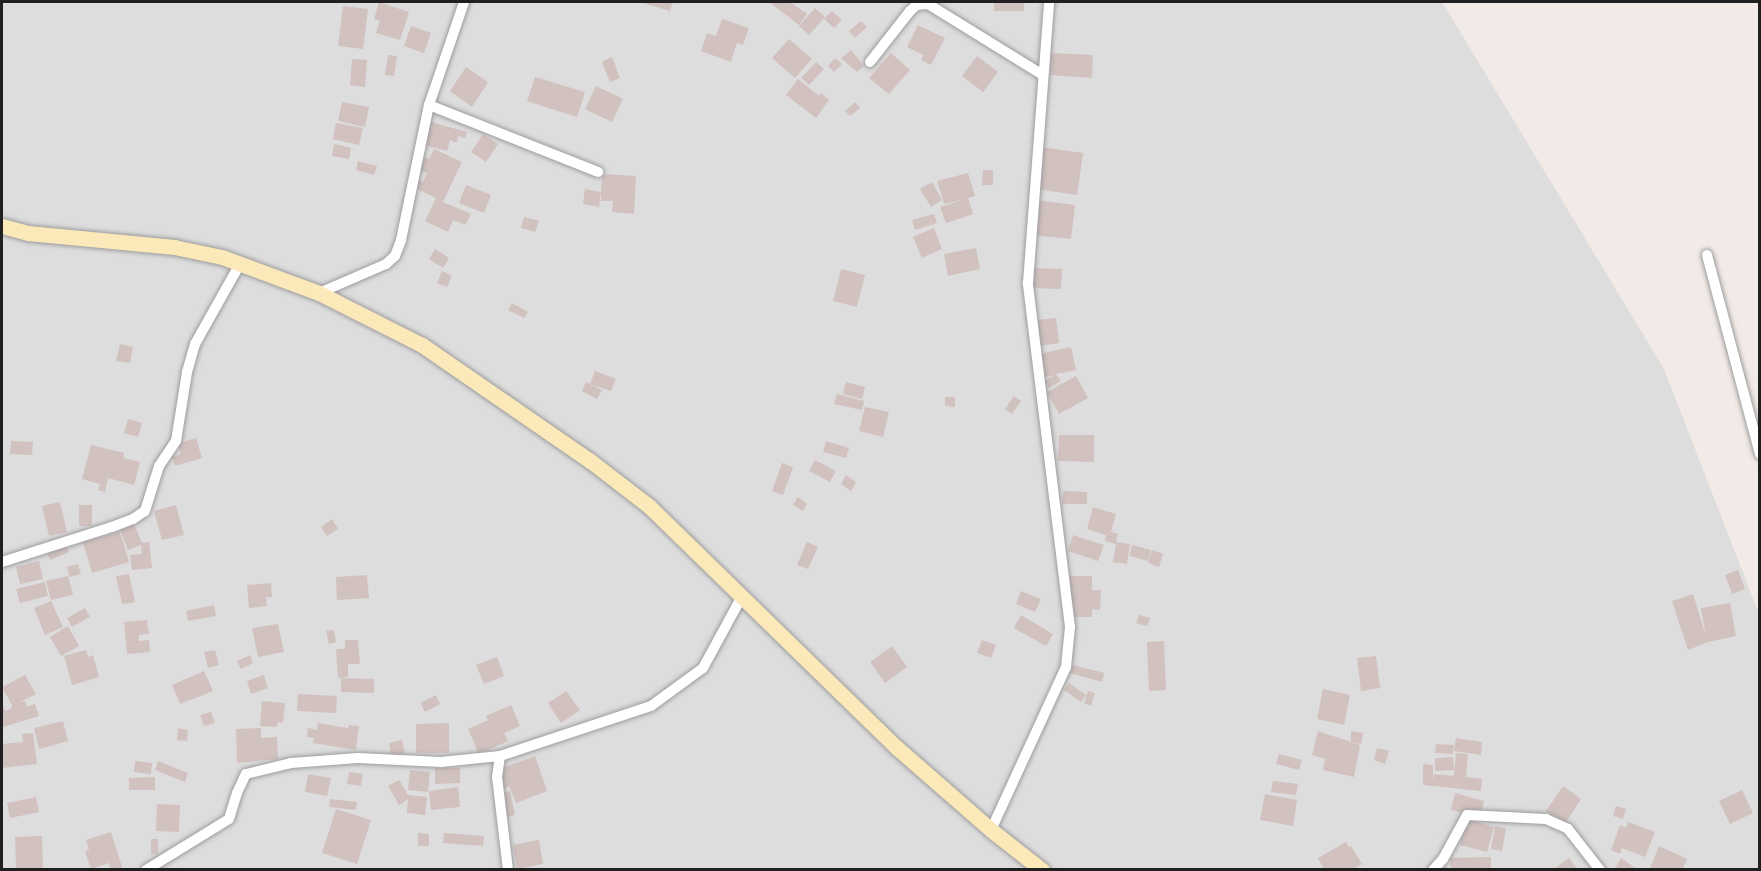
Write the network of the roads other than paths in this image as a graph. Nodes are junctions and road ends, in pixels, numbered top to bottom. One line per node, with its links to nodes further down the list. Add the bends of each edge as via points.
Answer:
1 (464, 2): 5 (street)
2 (1049, 2): 4 (street)
3 (870, 62): 4 (street, via 910,11 916,5 928,4)
4 (1043, 75): 15 (street, via 1028,283 1070,627 1066,667)
5 (429, 105): 6 (street); 10 (street, via 395,256 386,264)
6 (597, 172)
7 (2, 226): 9 (main road, via 28,233 174,247)
8 (1707, 255): 11 (street)
9 (241, 262): 10 (main road); 12 (street, via 195,344 176,441 159,466 146,511 112,527)
10 (319, 293): 13 (main road, via 422,345 589,460 650,507)
11 (1760, 454)
12 (2, 562)
13 (741, 598): 14 (street, via 703,668 651,706); 15 (main road, via 896,747)
14 (500, 756): 16 (street, via 441,762 358,758 291,763 246,774 229,819); 17 (street, via 497,777)
15 (991, 830): 18 (main road)
16 (146, 870)
17 (508, 870)
18 (1042, 870)
19 (1433, 870): 20 (street, via 1467,815 1546,819 1568,829)
20 (1600, 870)

